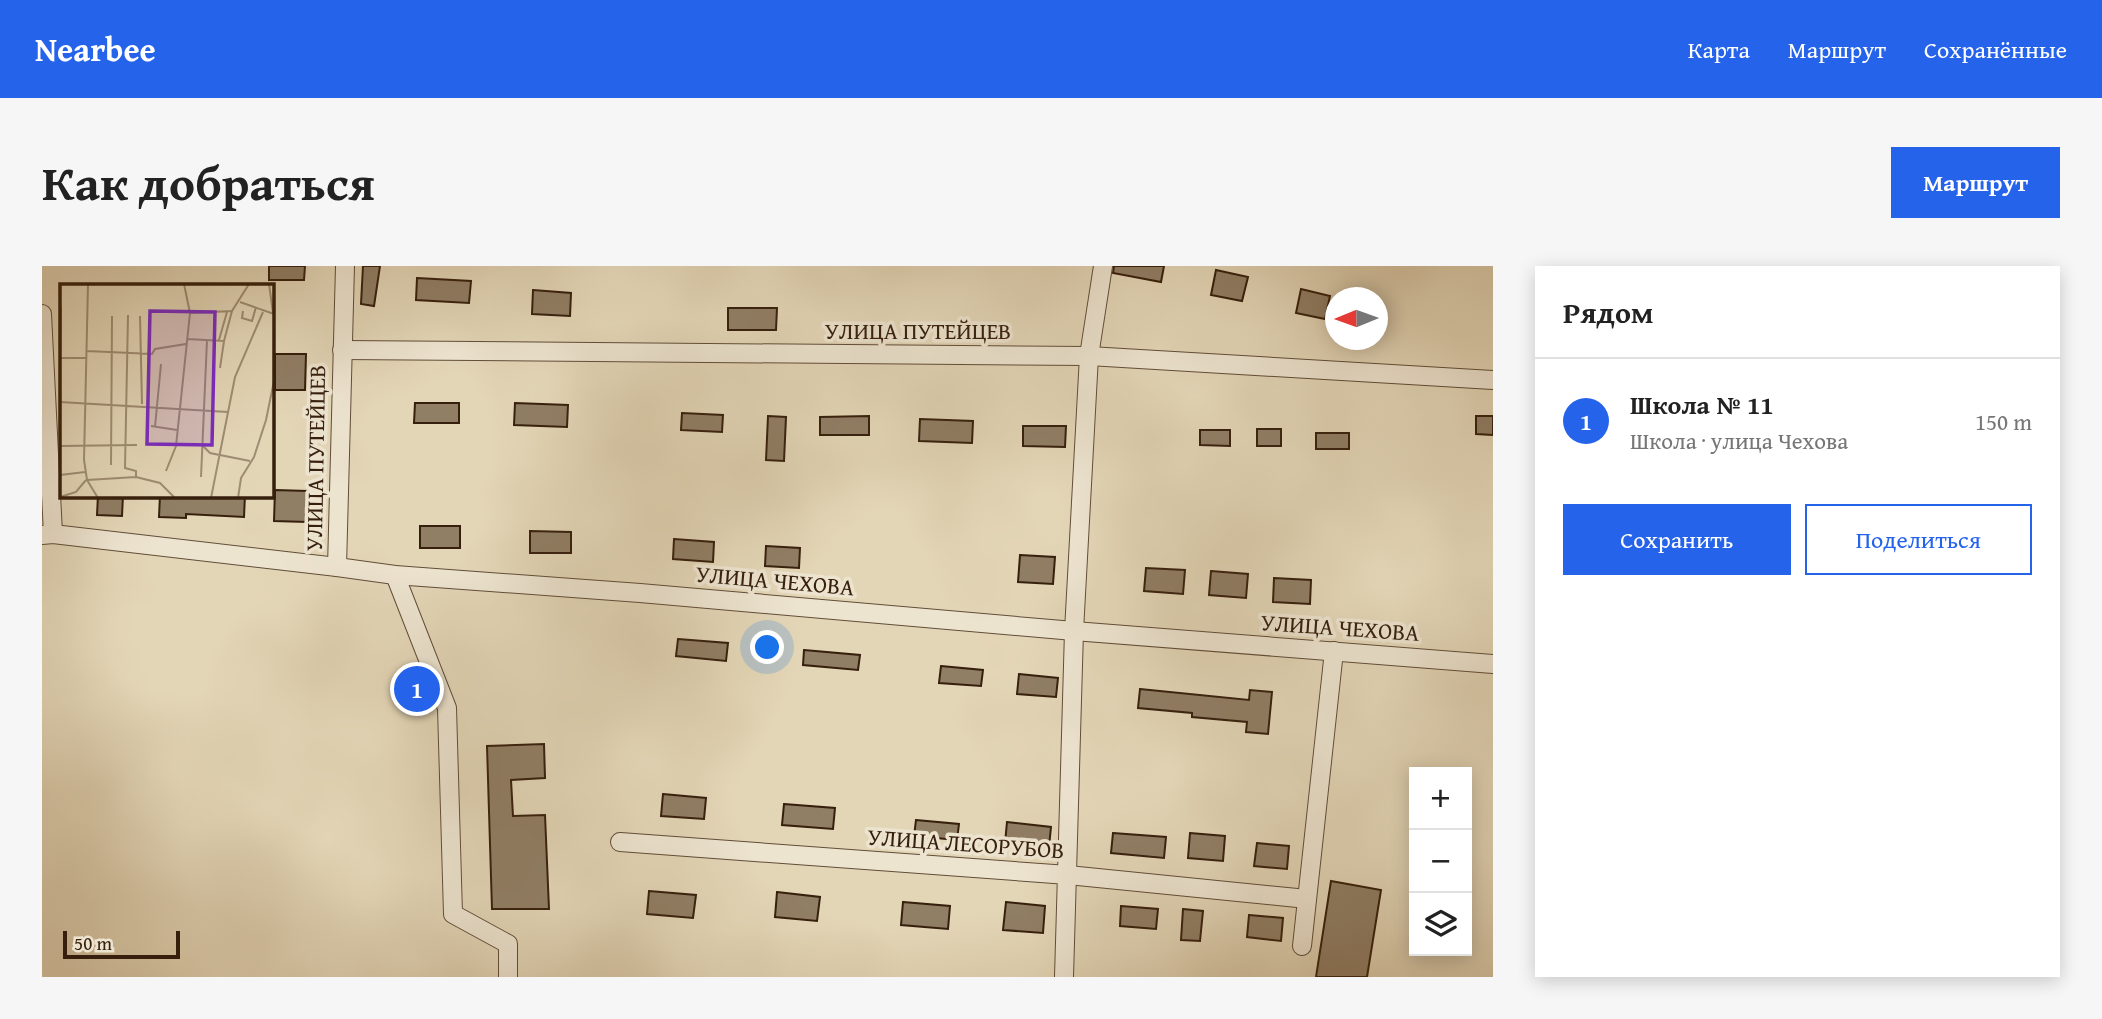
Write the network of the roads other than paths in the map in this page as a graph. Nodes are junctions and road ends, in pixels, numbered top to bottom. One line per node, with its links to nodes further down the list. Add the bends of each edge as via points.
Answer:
1 (345, 266): 4 (street, УЛИЦА ПУТЕЙЦЕВ)
2 (1103, 266): 5 (street)
3 (42, 314): 7 (street)
4 (342, 350): 5 (street, УЛИЦА ПУТЕЙЦЕВ); 8 (street, УЛИЦА ПУТЕЙЦЕВ)
5 (1089, 356): 6 (street, УЛИЦА ПУТЕЙЦЕВ); 10 (street)
6 (1493, 380)
7 (48, 534): 8 (street, УЛИЦА ЧЕХОВА)
8 (337, 567): 9 (street, УЛИЦА ЧЕХОВА)
9 (395, 575): 10 (street, УЛИЦА ЧЕХОВА); 17 (street, via 447,708 453,914 508,944)
10 (1074, 631): 11 (street, УЛИЦА ЧЕХОВА); 14 (street)
11 (1334, 651): 12 (street, УЛИЦА ЧЕХОВА); 15 (street)
12 (1493, 664)
13 (620, 842): 14 (street, УЛИЦА ЛЕСОРУБОВ)
14 (1068, 875): 15 (street, УЛИЦА ЛЕСОРУБОВ); 18 (street)
15 (1307, 899): 16 (street)
16 (1302, 946)
17 (508, 977)
18 (1065, 977)

